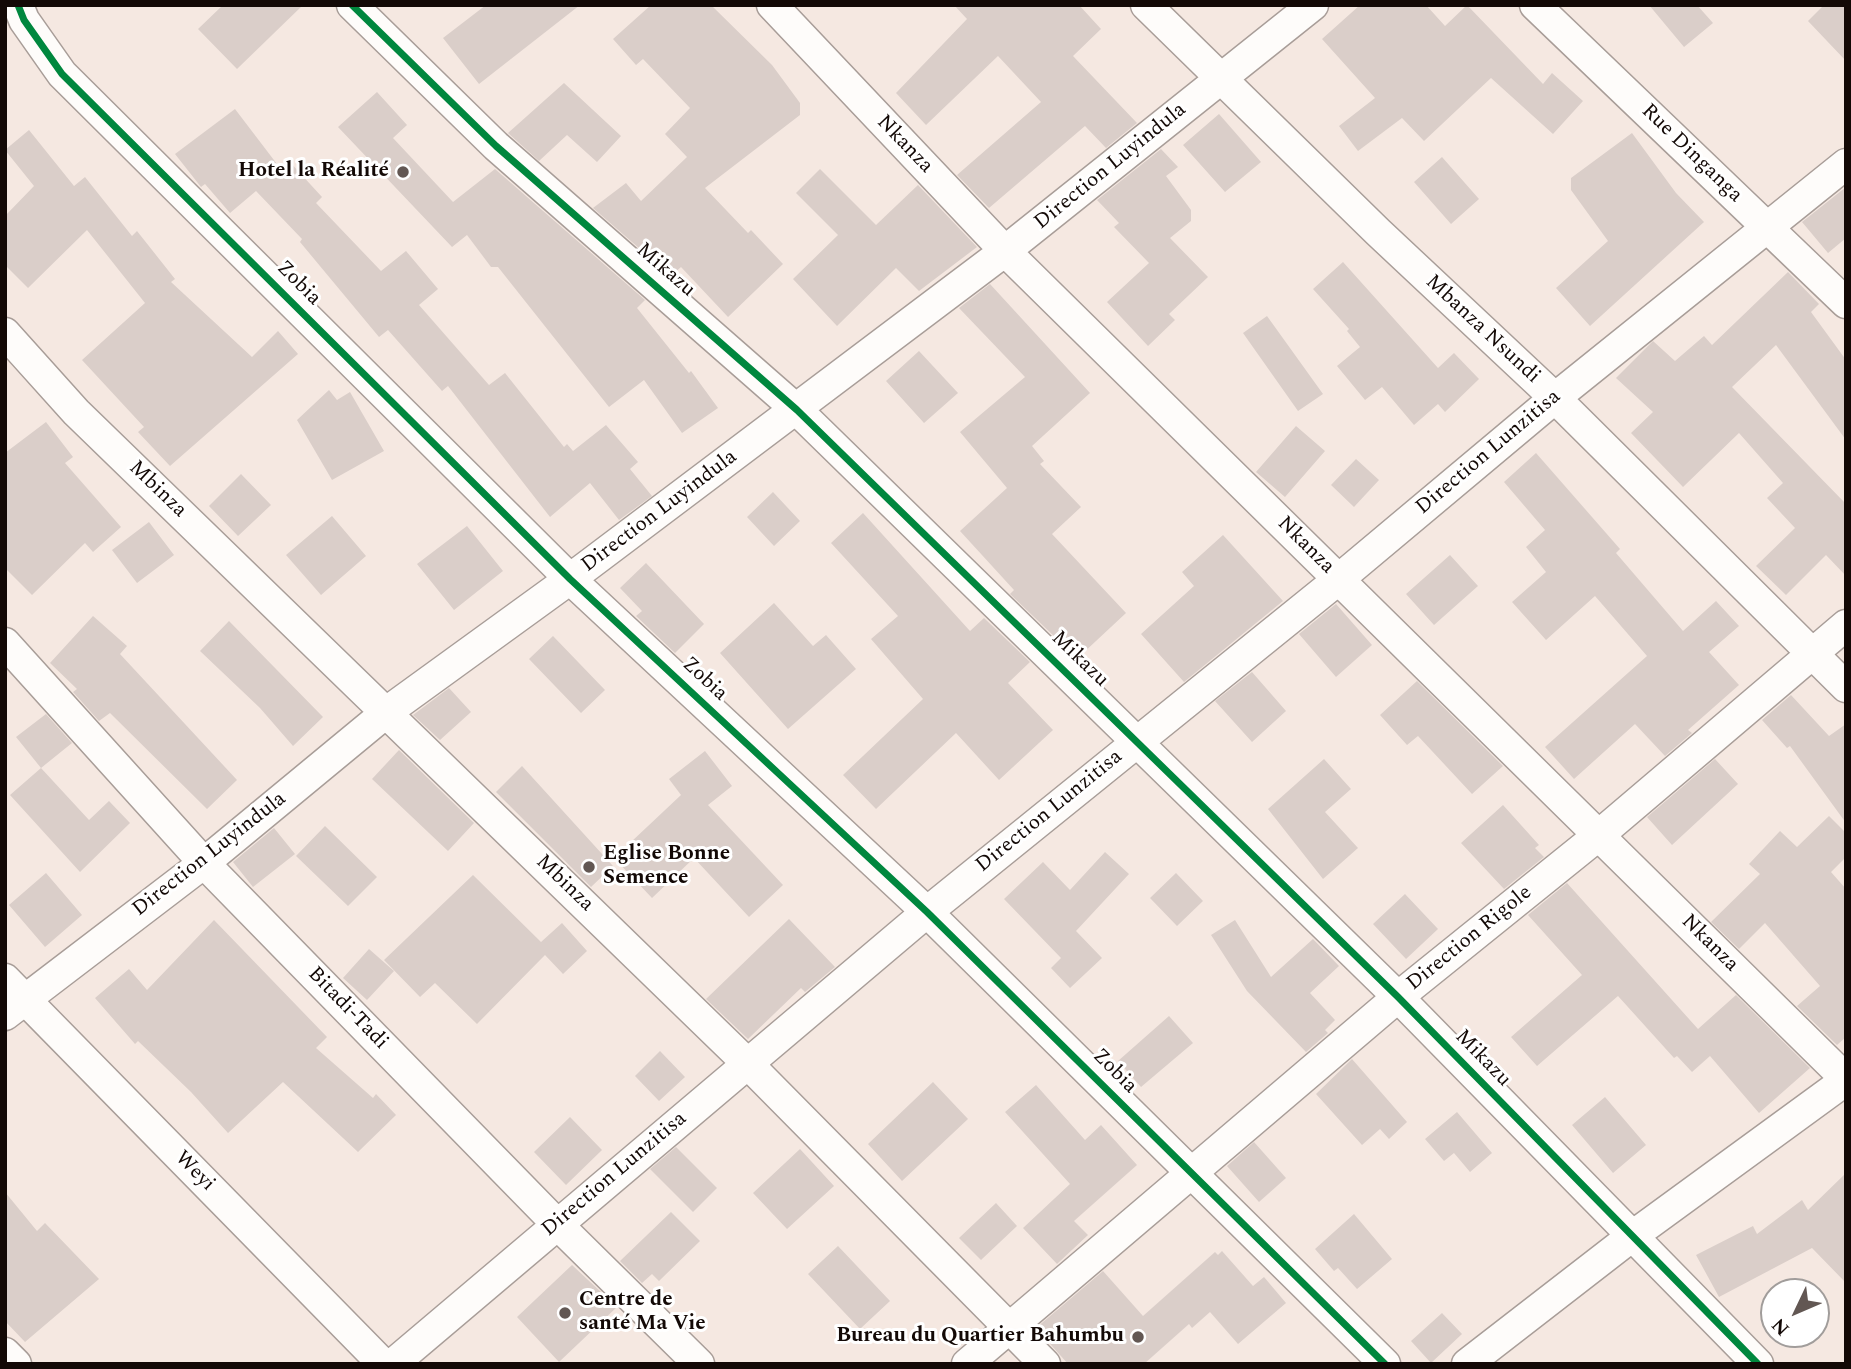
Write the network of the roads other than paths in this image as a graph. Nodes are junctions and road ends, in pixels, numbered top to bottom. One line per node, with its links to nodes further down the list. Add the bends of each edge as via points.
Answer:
1 (18, 5): 15 (street, Zobia, via 62,74)
2 (352, 5): 14 (street, Mikazu, via 496,146)
3 (772, 5): 10 (street, Nkanza)
4 (1146, 5): 7 (street, Mbanza Nsundi)
5 (1313, 5): 7 (street, Direction Luyindula)
6 (1535, 5): 9 (street, Rue Dinganga)
7 (1220, 80): 10 (street, Direction Luyindula); 13 (street, Mbanza Nsundi)
8 (1846, 164): 9 (street, Direction Lunzitisa)
9 (1768, 228): 11 (street, Rue Dinganga); 13 (street, Direction Lunzitisa)
10 (1005, 251): 14 (street, Direction Luyindula); 16 (street, Nkanza)
11 (1846, 303)
12 (5, 333): 21 (street, Mbinza, via 76,412)
13 (1555, 398): 16 (street, Direction Lunzitisa); 19 (street, Mbanza Nsundi)
14 (797, 410): 15 (street, Direction Luyindula); 22 (street, Mikazu)
15 (570, 579): 21 (street, Direction Luyindula); 25 (street, Zobia)
16 (1339, 579): 22 (street, Direction Lunzitisa); 23 (street, Nkanza)
17 (1846, 625): 19 (street, Direction Rigole)
18 (5, 643): 24 (street, Bitadi-Tadi)
19 (1812, 653): 20 (street, Mbanza Nsundi); 23 (street, Direction Rigole)
20 (1846, 687)
21 (388, 711): 24 (street, Direction Luyindula); 28 (street, Mbinza)
22 (1138, 741): 25 (street, Direction Lunzitisa); 26 (street, Mikazu)
23 (1599, 835): 26 (street, Direction Rigole); 29 (street, Nkanza)
24 (204, 863): 27 (street, Direction Luyindula); 31 (street, Bitadi-Tadi)
25 (928, 912): 28 (street, Direction Lunzitisa); 30 (street, Zobia)
26 (1398, 997): 30 (street, Direction Rigole); 32 (street, Mikazu)
27 (11, 998): 36 (street, Weyi)
28 (748, 1064): 31 (street, Direction Lunzitisa); 33 (street, Mbinza)
29 (1846, 1080): 32 (street)
30 (1190, 1173): 33 (street, Direction Rigole); 41 (street, Zobia)
31 (556, 1223): 37 (street, Direction Lunzitisa); 38 (street, Bitadi-Tadi)
32 (1631, 1237): 42 (street); 43 (street, Mikazu)
33 (1010, 1328): 39 (street, Direction Rigole); 40 (street, Mbinza)
34 (5, 1353): 35 (street)
35 (16, 1364)
36 (383, 1364)
37 (393, 1364)
38 (699, 1364)
39 (967, 1364)
40 (1045, 1364)
41 (1385, 1364)
42 (1467, 1364)
43 (1758, 1364)

